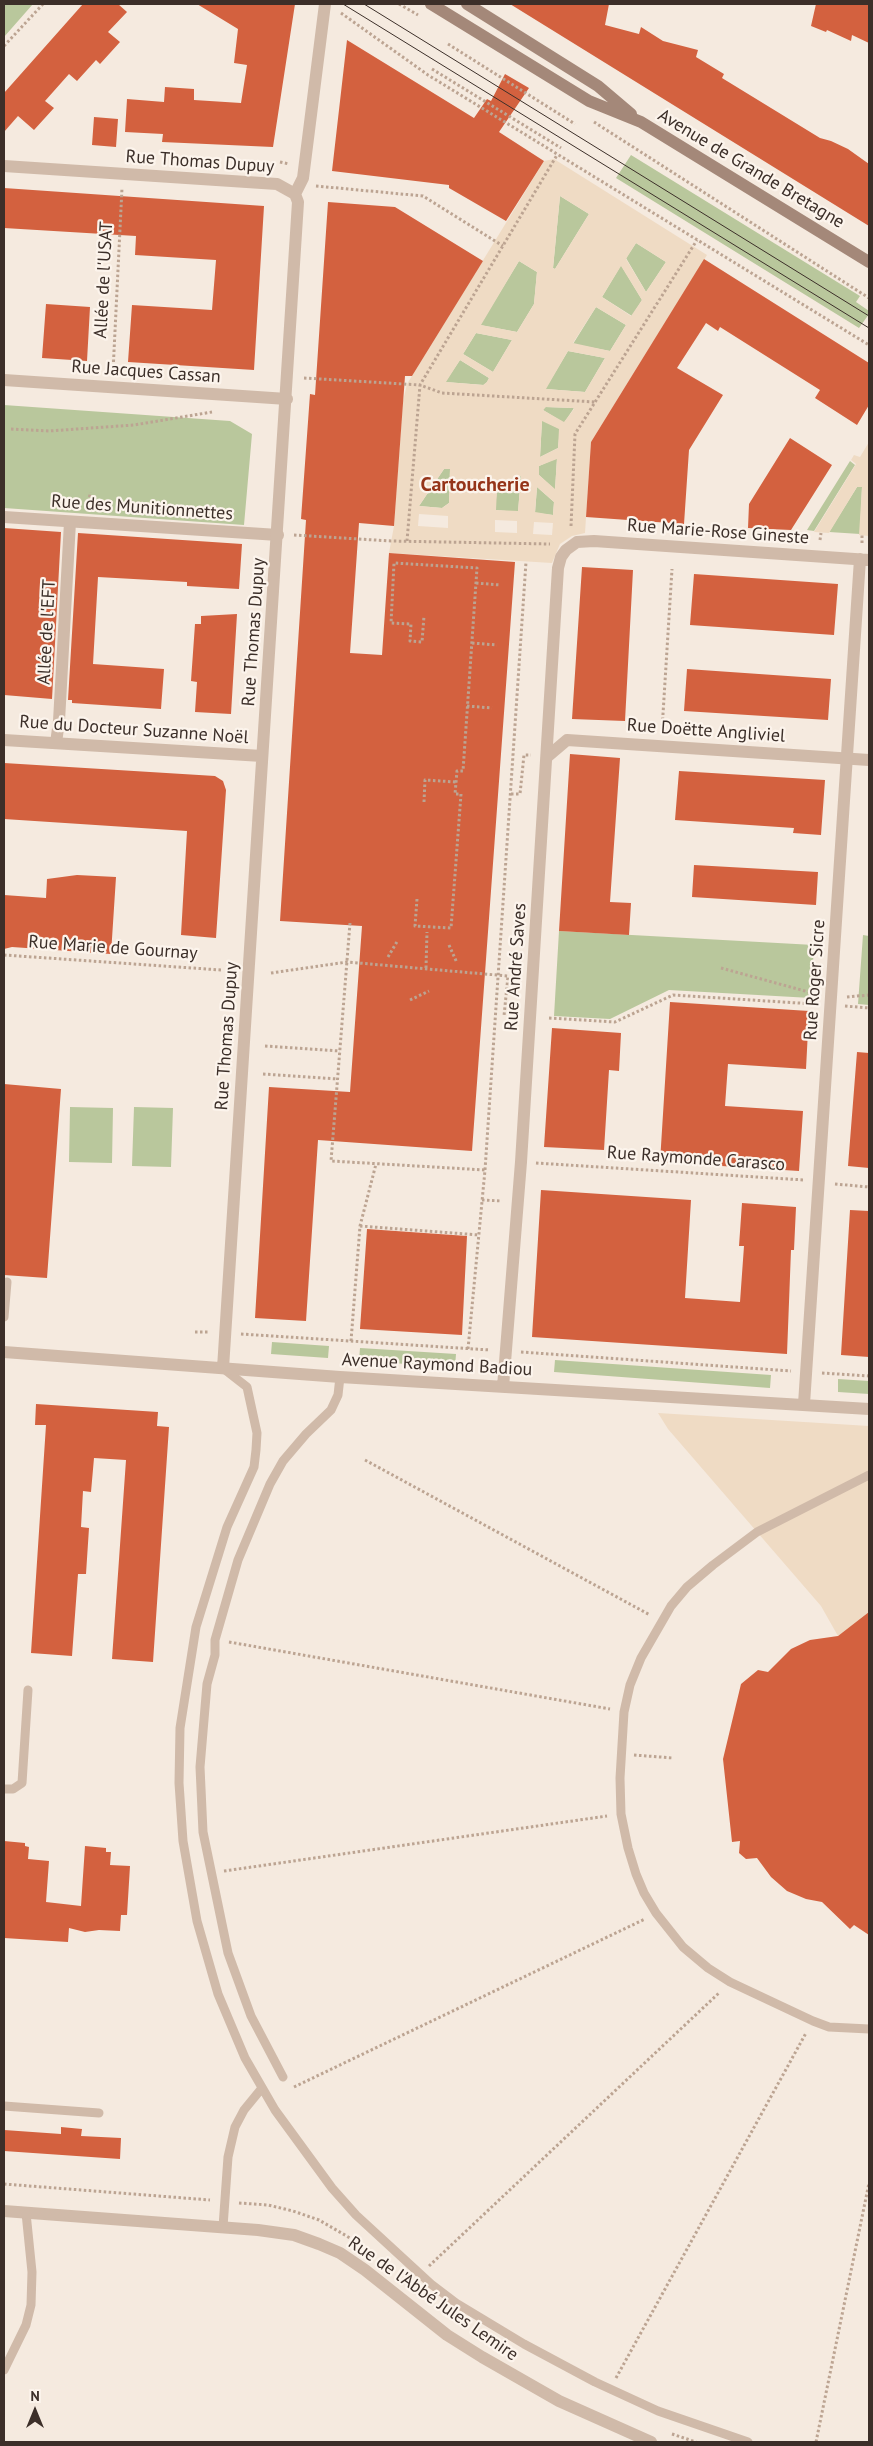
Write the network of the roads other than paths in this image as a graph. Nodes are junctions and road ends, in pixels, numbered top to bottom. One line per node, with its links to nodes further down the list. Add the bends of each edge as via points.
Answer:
1 (325, 4): 6 (street)
2 (431, 4): 4 (main road, Avenue de Grande Bretagne, via 589,101)
3 (467, 4): 4 (main road, Avenue de Grande Bretagne, via 598,86)
4 (641, 122): 7 (main road, Avenue de Grande Bretagne)
5 (4, 166): 6 (street, Rue Thomas Dupuy, via 277,184)
6 (298, 189): 9 (street, Rue Thomas Dupuy)
7 (869, 262)
8 (4, 380): 9 (street, Rue Jacques Cassan)
9 (287, 399): 12 (street, Rue Thomas Dupuy)
10 (4, 517): 11 (street, Rue des Munitionnettes)
11 (70, 522): 12 (street, Rue des Munitionnettes); 16 (street, Allée de l'EFT)
12 (278, 535): 17 (street, Rue Thomas Dupuy)
13 (566, 550): 14 (street, Rue Marie-Rose Gineste, via 577,542 594,541); 18 (street, Rue André Saves, via 558,568)
14 (865, 559): 19 (street, Rue Roger Sicre)
15 (4, 740): 16 (street, Rue du Docteur Suzanne Noël)
16 (56, 744): 17 (street, Rue du Docteur Suzanne Noël)
17 (262, 756): 24 (street, Rue Thomas Dupuy)
18 (547, 757): 19 (street, Rue Doëtte Angliviel, via 567,740); 26 (street, Rue André Saves)
19 (847, 759): 20 (street, Rue Doëtte Angliviel); 27 (street, Rue Roger Sicre)
20 (869, 760)
21 (7, 1282): 22 (lane)
22 (4, 1317)
23 (4, 1352): 24 (street, Avenue Raymond Badiou)
24 (223, 1368): 25 (street, Avenue Raymond Badiou); 34 (lane, via 247,1387 257,1433 256,1450 254,1467 214,1562 196,1627 180,1728 179,1783 184,1841 197,1921 218,1994 245,2058)
25 (340, 1377): 26 (street, Avenue Raymond Badiou); 33 (lane, via 338,1395 331,1410 287,1456 270,1484 238,1560 215,1640 215,1655 207,1684 200,1767 203,1832 228,1953 261,2037)
26 (503, 1387): 27 (street, Avenue Raymond Badiou)
27 (804, 1404): 28 (street, Avenue Raymond Badiou)
28 (869, 1409)
29 (869, 1475): 32 (lane, via 757,1532 687,1587 661,1621 640,1658 624,1712 620,1753 621,1814 636,1874 656,1913 683,1947 708,1968 760,1998 829,2027)
30 (28, 1690): 31 (lane, via 22,1783 14,1789)
31 (4, 1789)
32 (869, 2030)
33 (283, 2077)
34 (262, 2088): 39 (lane, via 235,2127 228,2157); 42 (lane, via 332,2188 356,2215 420,2275 456,2303 524,2344 658,2412)
35 (4, 2106): 36 (lane)
36 (99, 2113)
37 (4, 2211): 38 (street, Rue de l'Abbé Jules Lemire)
38 (26, 2213): 39 (street, Rue de l'Abbé Jules Lemire); 40 (lane, via 32,2272 31,2305 26,2325)
39 (223, 2227): 41 (street, Rue de l'Abbé Jules Lemire, via 294,2235 340,2253 482,2357 559,2401)
40 (4, 2370)
41 (651, 2442)
42 (748, 2442)

